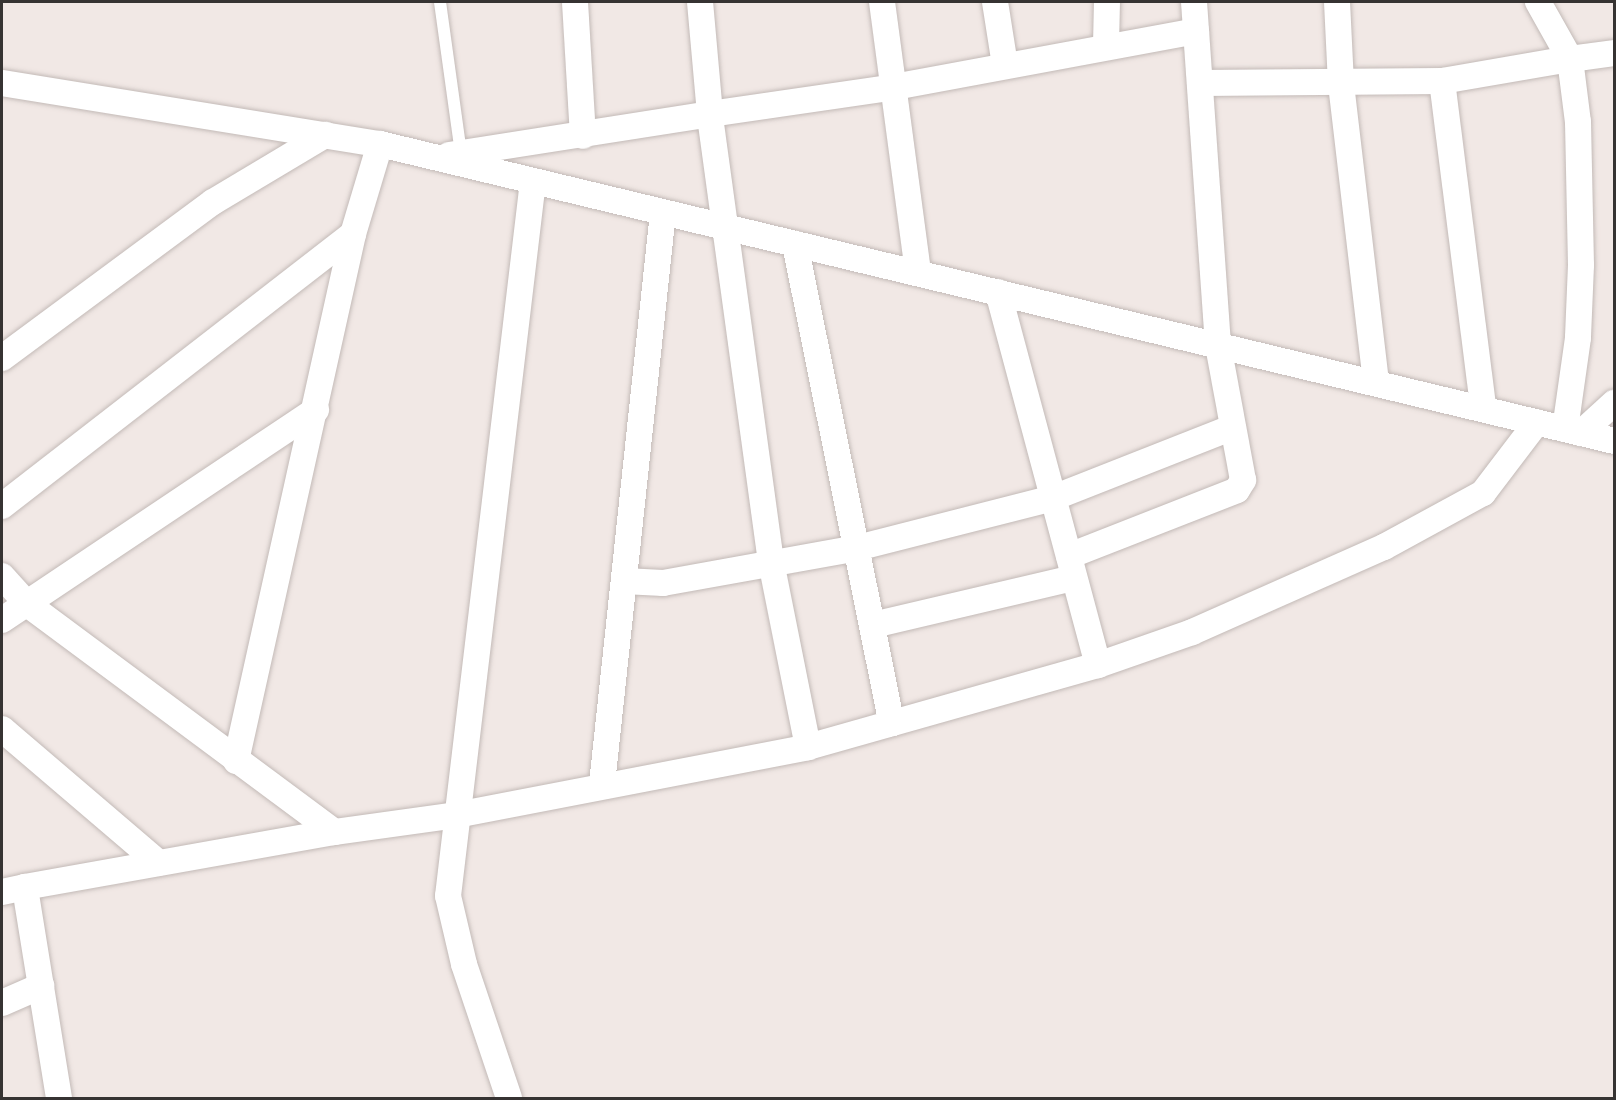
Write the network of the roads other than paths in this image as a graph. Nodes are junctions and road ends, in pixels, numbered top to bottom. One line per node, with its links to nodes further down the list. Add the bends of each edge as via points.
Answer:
1 (440, 2): 24 (lane)
2 (575, 2): 22 (street)
3 (700, 2): 20 (street)
4 (882, 2): 19 (street)
5 (995, 2): 14 (street)
6 (1107, 2): 11 (street)
7 (1194, 2): 10 (street)
8 (1337, 2): 18 (street)
9 (1538, 2): 13 (street)
10 (1197, 31): 11 (street); 17 (street)
11 (1106, 45): 14 (street)
12 (1614, 53): 13 (street)
13 (1570, 59): 15 (street); 41 (street, via 1578,122 1581,265)
14 (1005, 65): 19 (street)
15 (1442, 81): 18 (street); 37 (street)
16 (2, 83): 21 (street)
17 (1200, 83): 18 (street); 33 (street)
18 (1341, 84): 35 (street)
19 (894, 87): 20 (street); 31 (street)
20 (710, 114): 22 (street); 28 (street)
21 (325, 135): 23 (street); 34 (street, via 213,202)
22 (583, 136): 24 (street)
23 (380, 144): 25 (street); 29 (street)
24 (461, 154): 25 (street)
25 (436, 157): 26 (street)
26 (533, 181): 27 (street); 59 (street)
27 (663, 212): 28 (street); 49 (street)
28 (722, 226): 30 (street); 46 (street)
29 (353, 234): 38 (street); 44 (street)
30 (795, 244): 31 (street); 45 (street)
31 (918, 273): 32 (street)
32 (998, 292): 33 (street); 43 (street)
33 (1218, 345): 35 (street); 40 (street)
34 (2, 358)
35 (1376, 381): 37 (street)
36 (1614, 403): 41 (street)
37 (1482, 406): 39 (street)
38 (316, 410): 50 (street); 57 (street)
39 (1537, 422): 41 (street); 53 (street, via 1483,494 1384,547 1203,628)
40 (1233, 427): 43 (street); 47 (street, via 1244,472 1237,490)
41 (1573, 431): 42 (street)
42 (1614, 441)
43 (1053, 498): 45 (street); 47 (street)
44 (2, 506)
45 (857, 548): 46 (street); 52 (street)
46 (771, 562): 49 (street, via 663,583); 56 (street)
47 (1072, 567): 52 (street); 53 (street)
48 (2, 576): 50 (street)
49 (624, 581): 58 (street)
50 (26, 603): 51 (street); 57 (street)
51 (2, 620)
52 (873, 626): 54 (street)
53 (1098, 665): 54 (street)
54 (892, 723): 56 (street)
55 (2, 729): 61 (street)
56 (808, 747): 58 (street)
57 (236, 761): 60 (street)
58 (602, 784): 59 (street)
59 (456, 815): 60 (street); 66 (street, via 448,896 454,932)
60 (334, 832): 61 (street)
61 (159, 863): 62 (street)
62 (13, 889): 63 (street)
63 (41, 986): 64 (street); 65 (street)
64 (2, 1003)
65 (59, 1098)
66 (509, 1098)

